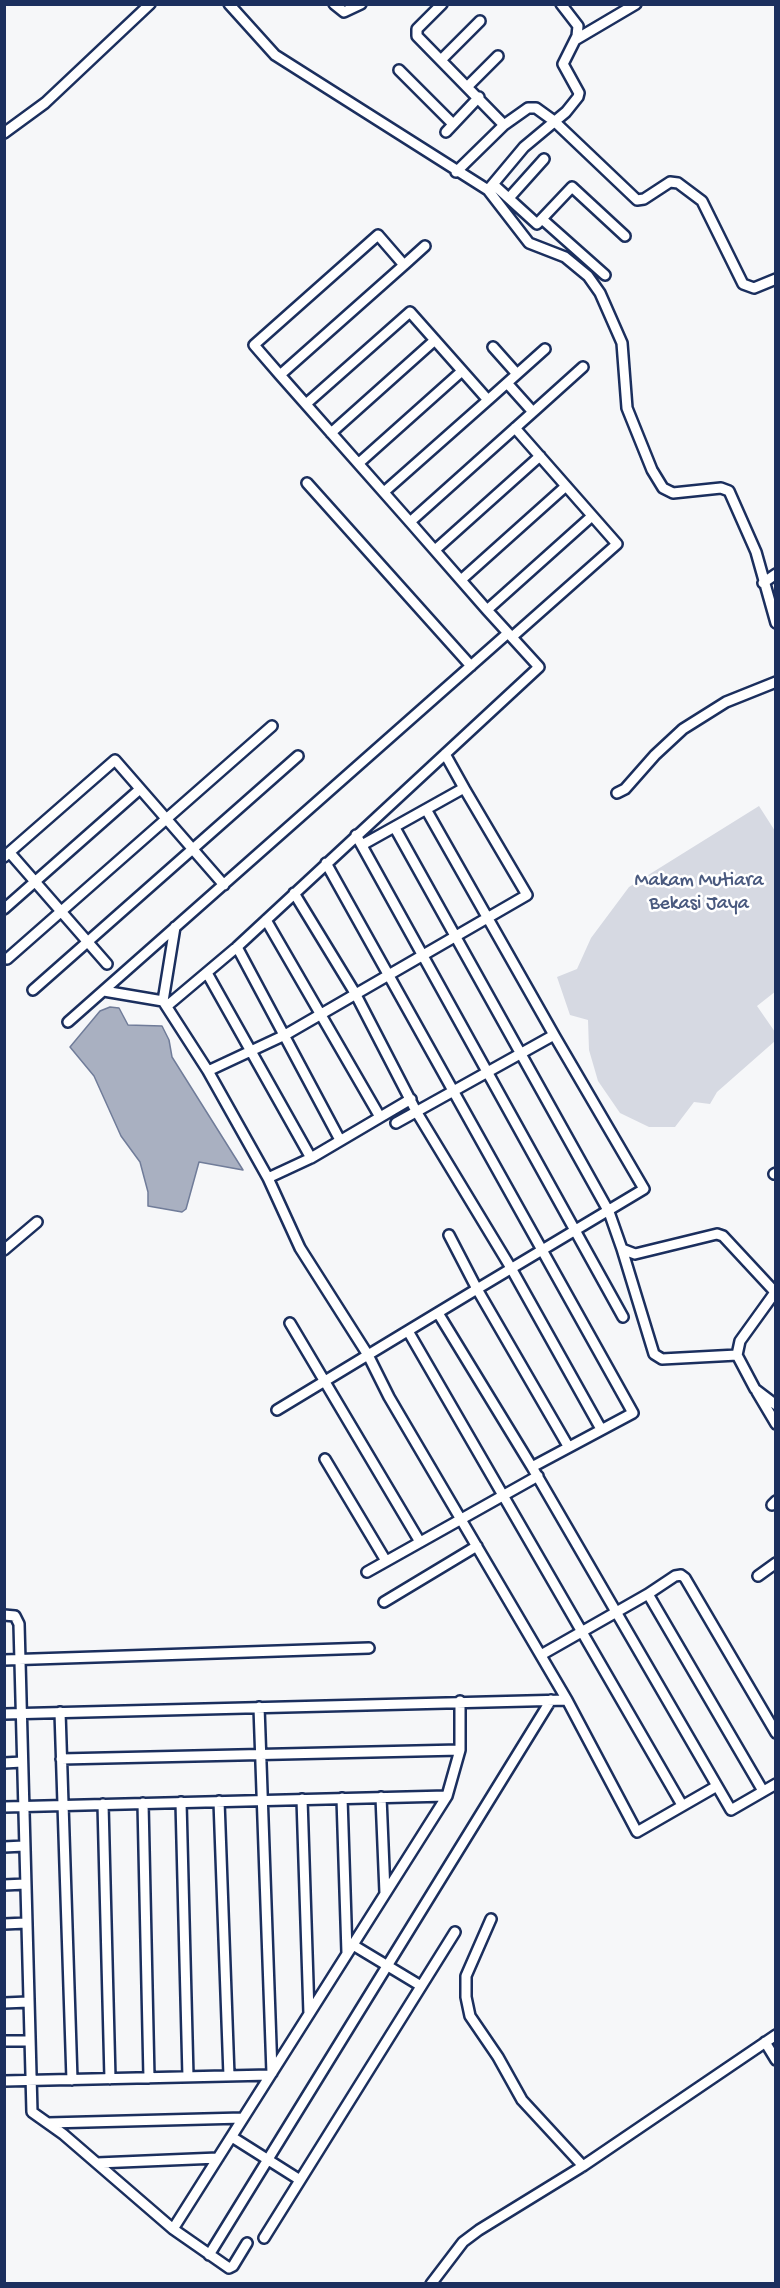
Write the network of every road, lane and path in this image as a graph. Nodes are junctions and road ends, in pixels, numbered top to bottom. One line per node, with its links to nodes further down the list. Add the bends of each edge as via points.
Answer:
1 (150, 4): 19 (street, via 45,104)
2 (229, 4): 21 (street, via 275,55)
3 (334, 4): 4 (street, via 344,12)
4 (361, 4)
5 (442, 4): 11 (street, via 415,32)
6 (561, 4): 9 (street, via 578,26)
7 (636, 4): 9 (street)
8 (480, 21): 11 (street)
9 (575, 40): 15 (street, via 562,64 578,97)
10 (498, 56): 13 (street)
11 (441, 60): 13 (street)
12 (399, 69): 16 (street)
13 (468, 86): 14 (street)
14 (479, 98): 16 (street); 17 (street)
15 (554, 121): 17 (street, via 533,107); 22 (street, via 524,147); 29 (street, via 637,200 644,200 670,182 697,195 742,284 754,288)
16 (453, 124): 18 (street)
17 (504, 125): 21 (street)
18 (447, 132)
19 (4, 133)
20 (544, 159): 23 (street)
21 (456, 172): 22 (street)
22 (490, 187): 23 (street); 53 (street, via 529,243 572,261 600,293 621,343 627,408 652,470 663,488 673,493 721,488 729,491 756,552)
23 (508, 198): 24 (street, via 537,224)
24 (542, 219): 25 (street, via 572,186); 28 (street)
25 (626, 236)
26 (425, 246): 27 (street)
27 (404, 265): 36 (street); 36 (street, via 378,235 352,258 254,345)
28 (604, 275)
29 (776, 279)
30 (435, 340): 34 (street); 39 (street, via 410,312); 42 (street)
31 (493, 347): 35 (street)
32 (545, 349): 35 (street)
33 (583, 367): 40 (street)
34 (462, 371): 38 (street); 44 (street)
35 (517, 374): 37 (street)
36 (280, 375): 39 (street)
37 (507, 383): 38 (street); 40 (street)
38 (488, 400): 47 (street)
39 (306, 404): 42 (street)
40 (533, 412): 41 (street)
41 (515, 428): 43 (street); 49 (street)
42 (331, 433): 44 (street)
43 (540, 456): 46 (street); 50 (street)
44 (358, 463): 47 (street)
45 (307, 483): 57 (street)
46 (566, 486): 48 (street); 52 (street)
47 (384, 492): 49 (street)
48 (592, 516): 54 (street); 56 (street, via 616,543)
49 (410, 522): 50 (street)
50 (435, 550): 52 (street)
51 (776, 574): 53 (street)
52 (461, 580): 54 (street)
53 (763, 583): 55 (street)
54 (487, 609): 56 (street)
55 (776, 623)
56 (510, 635): 57 (street); 60 (street, via 540,667)
57 (471, 666): 74 (street)
58 (776, 682): 64 (street, via 726,702 682,729)
59 (272, 726): 66 (street)
60 (445, 754): 62 (street); 68 (street)
61 (298, 756): 70 (street)
62 (464, 788): 65 (street); 78 (street, via 527,895)
63 (140, 789): 66 (street); 71 (street, via 115,760); 73 (street)
64 (617, 793)
65 (427, 811): 67 (street); 78 (street)
66 (166, 819): 70 (street); 77 (street)
67 (395, 828): 69 (street); 81 (street)
68 (356, 835): 69 (street); 72 (street)
69 (362, 845): 84 (street)
70 (193, 849): 74 (street); 82 (street)
71 (7, 855): 73 (street)
72 (326, 863): 75 (street); 88 (street)
73 (35, 882): 76 (street); 77 (street)
74 (224, 885): 80 (street)
75 (294, 893): 79 (street); 91 (street)
76 (4, 909)
77 (61, 912): 82 (street); 85 (street)
78 (489, 917): 81 (street); 96 (street)
79 (266, 920): 83 (street); 93 (street)
80 (176, 927): 90 (street); 92 (street)
81 (454, 937): 84 (street); 98 (street)
82 (88, 942): 86 (street); 89 (street)
83 (237, 947): 87 (street); 95 (street)
84 (422, 955): 88 (street); 100 (street)
85 (7, 959)
86 (107, 964)
87 (207, 973): 92 (street); 97 (street)
88 (389, 974): 91 (street); 101 (street)
89 (33, 990)
90 (104, 991): 92 (street); 94 (street)
91 (355, 993): 93 (street); 102 (street)
92 (165, 1004): 99 (street)
93 (319, 1014): 95 (street); 104 (street)
94 (68, 1022)
95 (285, 1035): 97 (street); 106 (street)
96 (554, 1035): 98 (street); 109 (street, via 644,1189)
97 (251, 1053): 99 (street); 107 (street)
98 (520, 1053): 100 (street); 109 (street)
99 (208, 1071): 108 (street)
100 (487, 1072): 101 (street); 111 (street)
101 (452, 1091): 103 (street); 114 (street)
102 (411, 1099): 103 (street); 104 (street)
103 (416, 1111): 105 (street); 116 (street)
104 (380, 1117): 106 (street)
105 (396, 1123)
106 (340, 1140): 107 (street)
107 (311, 1158): 108 (street)
108 (268, 1178): 123 (street, via 300,1248)
109 (609, 1212): 111 (street); 115 (street)
110 (37, 1222): 113 (street)
111 (577, 1230): 114 (street); 120 (street)
112 (449, 1235): 117 (street)
113 (5, 1248)
114 (543, 1250): 116 (street); 130 (street, via 633,1413)
115 (621, 1250): 118 (street, via 635,1254 717,1234); 124 (street, via 654,1354 662,1359)
116 (511, 1268): 117 (street); 130 (street)
117 (477, 1289): 119 (street); 131 (street)
118 (775, 1291): 124 (street, via 740,1341)
119 (438, 1313): 122 (street); 133 (street)
120 (623, 1317)
121 (290, 1323): 125 (street)
122 (408, 1331): 123 (street); 134 (street)
123 (368, 1355): 125 (street); 135 (street)
124 (737, 1355): 126 (street)
125 (323, 1382): 128 (street); 136 (street)
126 (755, 1389): 127 (street); 129 (street)
127 (776, 1405)
128 (277, 1410)
129 (776, 1424)
130 (601, 1429): 131 (street)
131 (568, 1446): 133 (street)
132 (325, 1459): 138 (street)
133 (535, 1472): 134 (street); 144 (street)
134 (503, 1495): 135 (street); 146 (street)
135 (460, 1518): 136 (street); 137 (street)
136 (420, 1542): 138 (street)
137 (477, 1546): 143 (street); 148 (street)
138 (386, 1561): 140 (street)
139 (776, 1563): 141 (street)
140 (368, 1572)
141 (758, 1576)
142 (648, 1594): 144 (street); 158 (street, via 675,1576 685,1578); 166 (street)
143 (384, 1602)
144 (617, 1612): 146 (street); 165 (street)
145 (4, 1615): 149 (street, via 18,1618)
146 (582, 1633): 148 (street); 177 (street)
147 (369, 1648): 149 (street)
148 (541, 1656): 152 (street)
149 (19, 1659): 150 (street); 156 (street)
150 (4, 1660)
151 (551, 1700): 152 (street); 153 (street); 190 (street)
152 (567, 1700): 177 (street, via 637,1832)
153 (460, 1701): 154 (street); 159 (street)
154 (259, 1707): 155 (street); 160 (street)
155 (60, 1712): 156 (street); 161 (street)
156 (21, 1713): 157 (street); 162 (street)
157 (4, 1714)
158 (776, 1733)
159 (460, 1750): 160 (street); 167 (street)
160 (260, 1755): 161 (street); 171 (street)
161 (62, 1759): 176 (street)
162 (22, 1762): 163 (street); 178 (street)
163 (4, 1763)
164 (776, 1784): 166 (street)
165 (717, 1786): 166 (street, via 731,1810); 177 (street)
166 (763, 1791)
167 (447, 1796): 168 (street); 184 (street)
168 (381, 1797): 169 (street); 184 (street)
169 (342, 1798): 170 (street); 189 (street)
170 (302, 1799): 171 (street); 194 (street)
171 (262, 1800): 172 (street); 200 (street)
172 (219, 1801): 173 (street); 201 (street)
173 (181, 1802): 174 (street); 202 (street)
174 (143, 1803): 175 (street); 203 (street)
175 (103, 1804): 176 (street); 204 (street)
176 (63, 1805): 178 (street); 205 (street)
177 (682, 1805)
178 (23, 1806): 179 (street); 181 (street)
179 (4, 1807)
180 (4, 1846): 181 (street)
181 (24, 1846): 182 (street)
182 (25, 1884): 183 (street); 186 (street)
183 (4, 1885)
184 (386, 1893): 189 (street)
185 (491, 1919): 214 (street, via 466,1976 470,2016 522,2100)
186 (26, 1923): 187 (street); 192 (street)
187 (4, 1924)
188 (455, 1932): 191 (street)
189 (350, 1949): 190 (street); 194 (street)
190 (387, 1966): 191 (street); 212 (street)
191 (421, 1986): 215 (street)
192 (28, 2002): 193 (street); 197 (street)
193 (4, 2003)
194 (309, 2014): 200 (street)
195 (776, 2036): 198 (street)
196 (4, 2041): 197 (street)
197 (29, 2041): 207 (street)
198 (765, 2042): 199 (street); 214 (street)
199 (776, 2060)
200 (271, 2074): 201 (street); 208 (street)
201 (229, 2076): 202 (street)
202 (188, 2077): 203 (street)
203 (149, 2078): 204 (street)
204 (110, 2079): 205 (street)
205 (72, 2080): 207 (street)
206 (4, 2081): 207 (street)
207 (30, 2081): 209 (street, via 32,2112)
208 (243, 2118): 209 (street); 210 (street)
209 (48, 2123): 213 (street)
210 (231, 2137): 211 (street); 212 (street)
211 (218, 2158): 213 (street); 216 (street)
212 (268, 2159): 215 (street); 219 (street)
213 (97, 2163): 216 (street)
214 (583, 2166): 220 (street, via 463,2242)
215 (300, 2180): 217 (street)
216 (173, 2229): 219 (street)
217 (264, 2238)
218 (246, 2243): 219 (street, via 231,2267)
219 (209, 2255)
220 (430, 2283)

